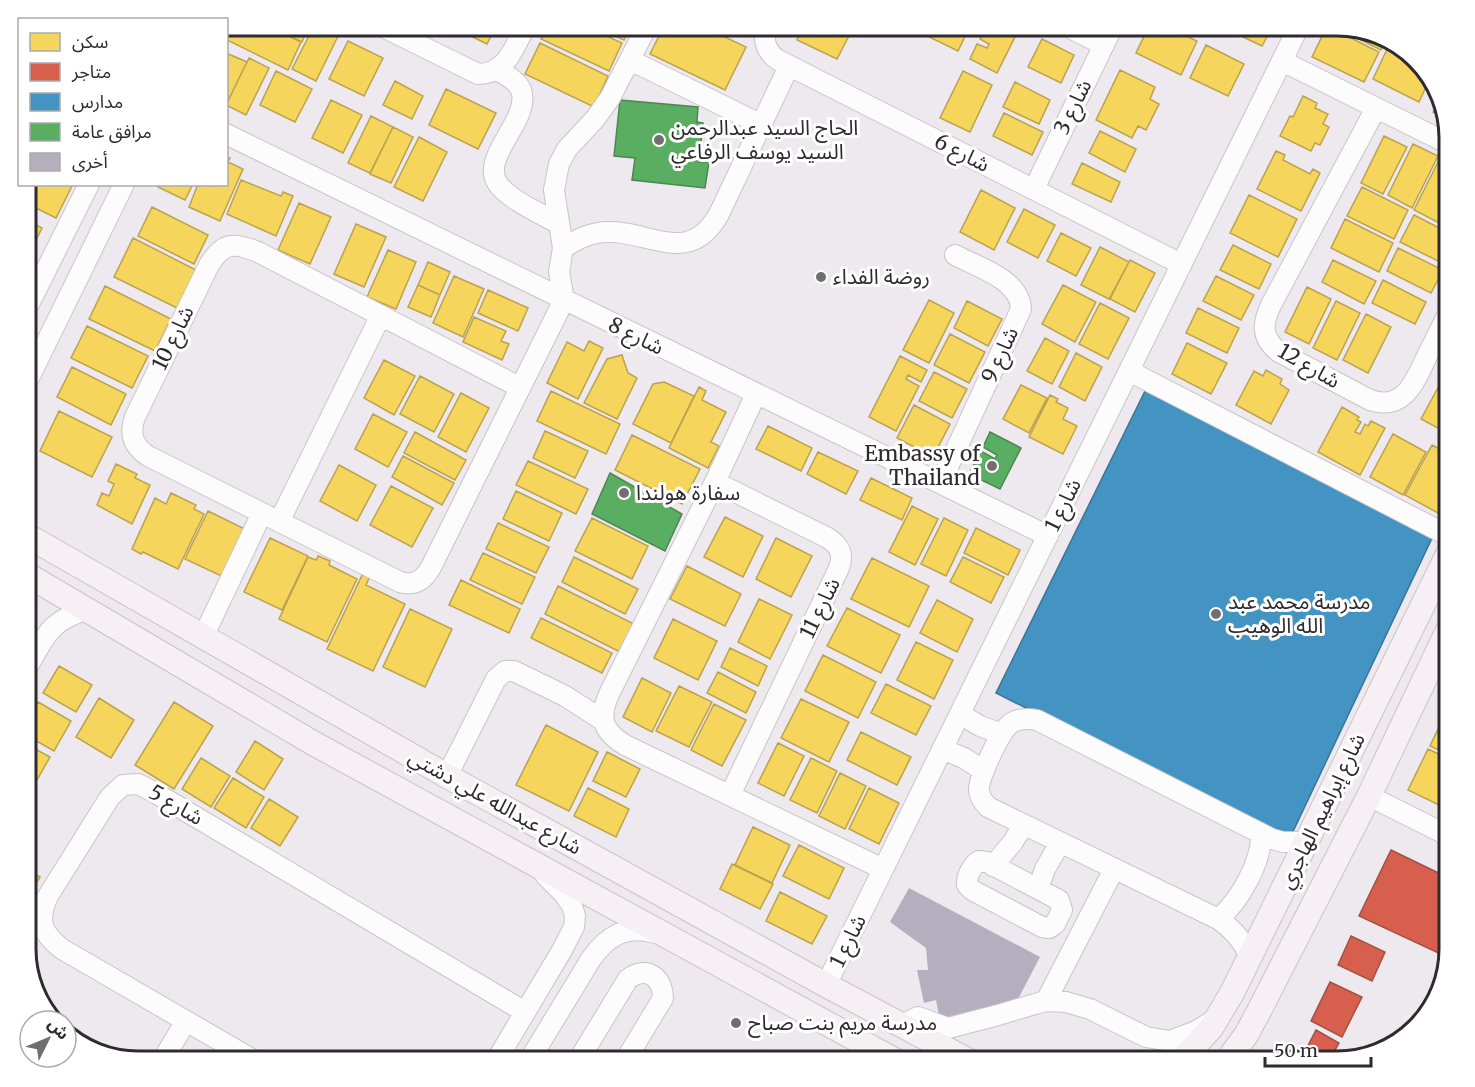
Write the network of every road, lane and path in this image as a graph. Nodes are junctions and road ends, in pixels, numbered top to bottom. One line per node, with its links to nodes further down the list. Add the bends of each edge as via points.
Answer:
1 (401, 36): 12 (street, via 472,72 484,74)
2 (520, 36): 12 (street, via 513,52)
3 (642, 36): 9 (street)
4 (764, 36): 11 (street, شارع 6, via 768,51)
5 (1086, 36): 8 (street)
6 (1108, 36): 8 (street, شارع 3)
7 (1294, 36): 10 (street, شارع 1)
8 (1104, 45): 19 (street, شارع 3)
9 (630, 60): 14 (street); 20 (street, via 602,111 567,149 560,164 554,190)
10 (1282, 61): 13 (street); 23 (street, شارع 1)
11 (789, 66): 14 (street); 19 (street, شارع 6)
12 (497, 69): 20 (street, via 517,84 522,99 495,162 495,178 508,194)
13 (1376, 108): 16 (street); 27 (street, شارع 12, via 1271,305 1265,333 1274,348 1286,356 1370,400 1384,403 1396,400 1410,389)
14 (760, 124): 21 (street, via 719,214 707,231 693,240 671,243 598,232)
15 (228, 135): 25 (street, شارع 8)
16 (1439, 139)
17 (88, 186): 24 (street)
18 (123, 186): 28 (street)
19 (1034, 189): 23 (street, شارع 6)
20 (559, 224): 21 (street)
21 (563, 248): 25 (street, via 559,272)
22 (955, 255): 33 (street, شارع 9, via 1010,286 1021,309)
23 (1182, 264): 29 (street, شارع 1)
24 (36, 290)
25 (564, 300): 30 (street, شارع 10); 31 (street, شارع 8)
26 (380, 317): 30 (street, شارع 10); 34 (street); 34 (street, شارع 10, via 239,245 225,247 213,257 135,417 132,434 138,448 148,456)
27 (1439, 332)
28 (36, 364)
29 (1129, 371): 35 (street); 36 (street, شارع 1)
30 (519, 387): 34 (street, شارع 10, via 431,567 420,581 400,582)
31 (756, 394): 32 (street); 33 (street, شارع 8)
32 (715, 482): 49 (street, via 610,692); 54 (street, شارع 11, via 828,538 842,557)
33 (941, 482): 36 (street, شارع 8)
34 (270, 518): 43 (street)
35 (1439, 531)
36 (1048, 536): 47 (street, شارع 1)
37 (36, 541): 43 (main road, شارع عبدالله علي دشتي)
38 (1439, 572): 59 (main road, شارع إبراهيم الهاجري)
39 (36, 580): 40 (main road, شارع عبدالله علي دشتي)
40 (49, 588): 41 (main road, شارع عبدالله علي دشتي); 42 (street)
41 (86, 610): 42 (street); 46 (main road, via 136,625 231,676 245,673); 48 (main road, شارع عبدالله علي دشتي)
42 (52, 625): 45 (street)
43 (203, 637): 46 (main road, شارع عبدالله علي دشتي)
44 (1439, 649): 55 (main road, شارع إبراهيم الهاجري)
45 (36, 652)
46 (250, 665): 52 (main road, شارع عبدالله علي دشتي)
47 (960, 714): 50 (street); 51 (street, شارع 1)
48 (267, 716): 52 (main road, via 258,701 259,695 272,690 379,753); 61 (main road, شارع عبدالله علي دشتي)
49 (604, 721): 52 (street, via 551,689 514,671 505,671); 54 (street, via 609,733 625,745)
50 (1002, 734): 53 (street); 58 (street, via 1016,720 1037,720)
51 (942, 749): 53 (street); 63 (street, شارع 1)
52 (437, 770): 70 (main road, شارع عبدالله علي دشتي)
53 (984, 771): 56 (street, via 979,784 982,801)
54 (730, 795): 63 (street)
55 (1369, 796): 57 (street); 86 (main road, شارع إبراهيم الهاجري)
56 (1023, 825): 60 (street); 62 (street)
57 (1439, 831)
58 (1262, 834): 59 (street, via 1283,842); 66 (street, via 1261,849 1239,895)
59 (1306, 842): 69 (main road, شارع إبراهيم الهاجري)
60 (1060, 843): 64 (street); 65 (street)
61 (526, 860): 67 (main road, شارع عبدالله علي دشتي); 68 (street, via 572,906 576,922)
62 (993, 866): 65 (street); 65 (street, via 975,862 967,885 1049,928 1055,924 1062,906 1059,900)
63 (883, 869): 70 (street, شارع 1)
64 (1114, 869): 66 (street); 71 (street)
65 (1038, 889)
66 (1218, 919): 69 (street, via 1241,939)
67 (669, 939): 80 (street, via 644,930 628,930 602,945); 83 (main road, شارع عبدالله علي دشتي)
68 (561, 952): 72 (street); 79 (street, via 571,949 579,960)
69 (1250, 957): 73 (main road, شارع إبراهيم الهاجري)
70 (826, 985): 75 (main road, شارع عبدالله علي دشتي)
71 (1046, 1001): 73 (street, via 1078,1005 1146,1037 1164,1041 1178,1039); 75 (street, via 948,1028 918,1017)
72 (525, 1012): 74 (street, شارع 5, via 152,791 128,783 110,797 48,896 42,912 43,925 51,940 62,949); 78 (street)
73 (1219, 1017): 85 (main road, شارع إبراهيم الهاجري)
74 (186, 1021): 76 (street); 77 (street, شارع 5)
75 (905, 1028): 84 (main road, شارع عبدالله علي دشتي)
76 (168, 1051)
77 (236, 1051)
78 (502, 1051)
79 (526, 1051)
80 (536, 1051)
81 (585, 1051): 82 (street, via 628,979 637,972 647,973 662,987 663,998)
82 (632, 1051)
83 (877, 1051)
84 (948, 1051)
85 (1191, 1051)
86 (1235, 1051)

